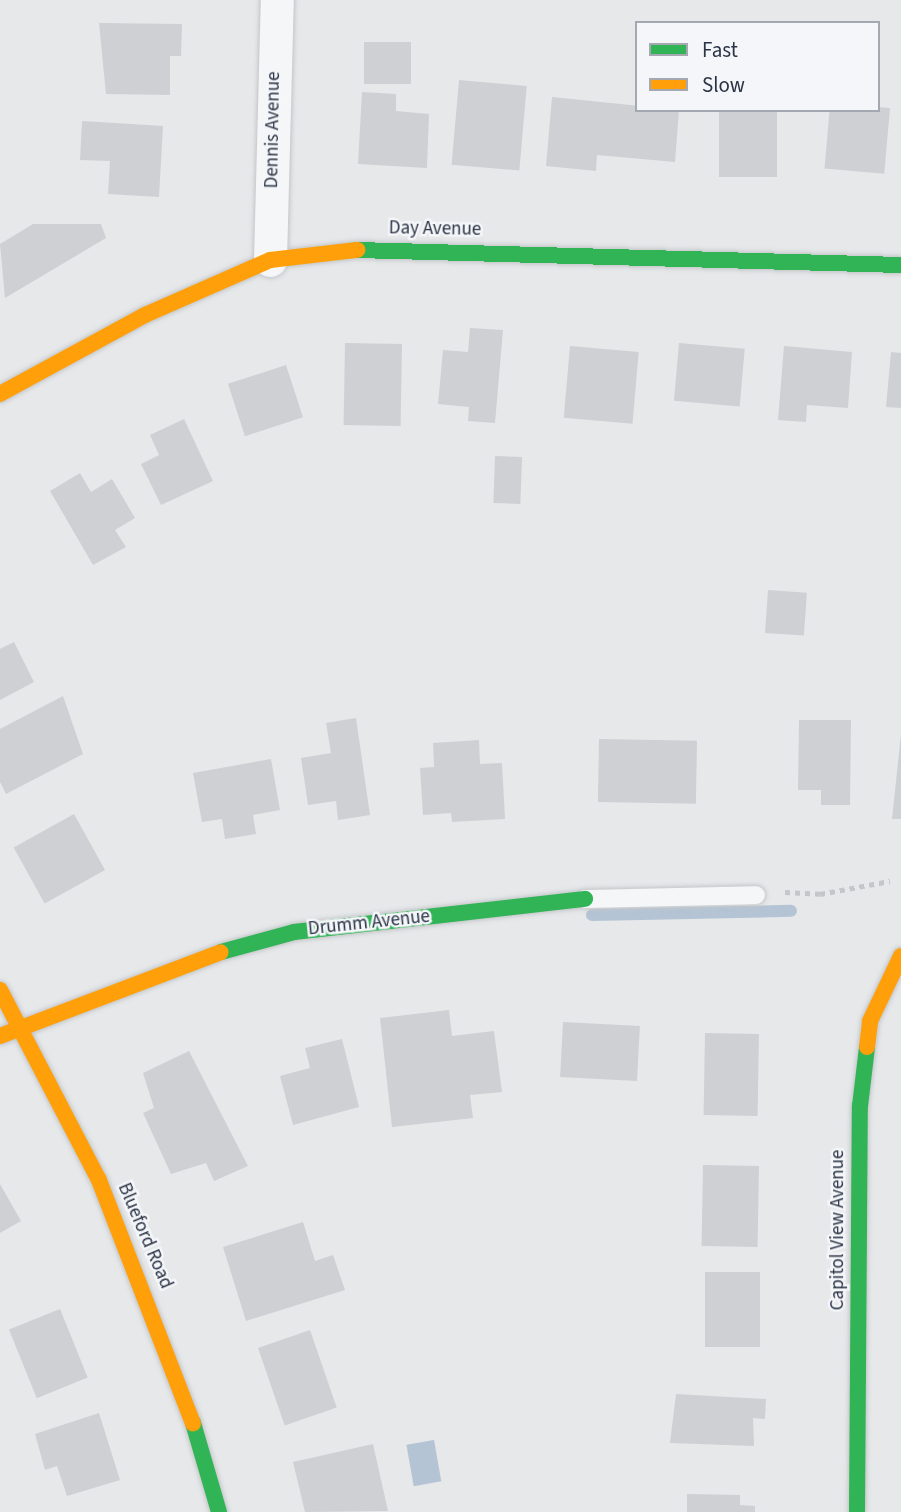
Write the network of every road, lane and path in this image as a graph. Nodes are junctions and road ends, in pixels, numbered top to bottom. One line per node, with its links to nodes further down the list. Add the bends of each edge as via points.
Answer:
1 (277, 0): 2 (street, Dennis Avenue)
2 (270, 260): 3 (street, Day Avenue, via 336,249); 4 (street, Day Avenue, via 145,315)
3 (901, 265)
4 (0, 394)
5 (890, 881): 6 (path, via 820,894)
6 (756, 895): 7 (lane, Drumm Avenue)
7 (585, 899): 10 (street, Drumm Avenue, via 294,932 180,963)
8 (901, 956): 13 (street, Capitol View Avenue, via 870,1021 860,1106)
9 (0, 990): 10 (street, Blueford Road)
10 (20, 1025): 11 (street, Drumm Avenue); 12 (street, Blueford Road, via 135,1266 176,1368)
11 (0, 1036)
12 (219, 1512)
13 (857, 1512)

